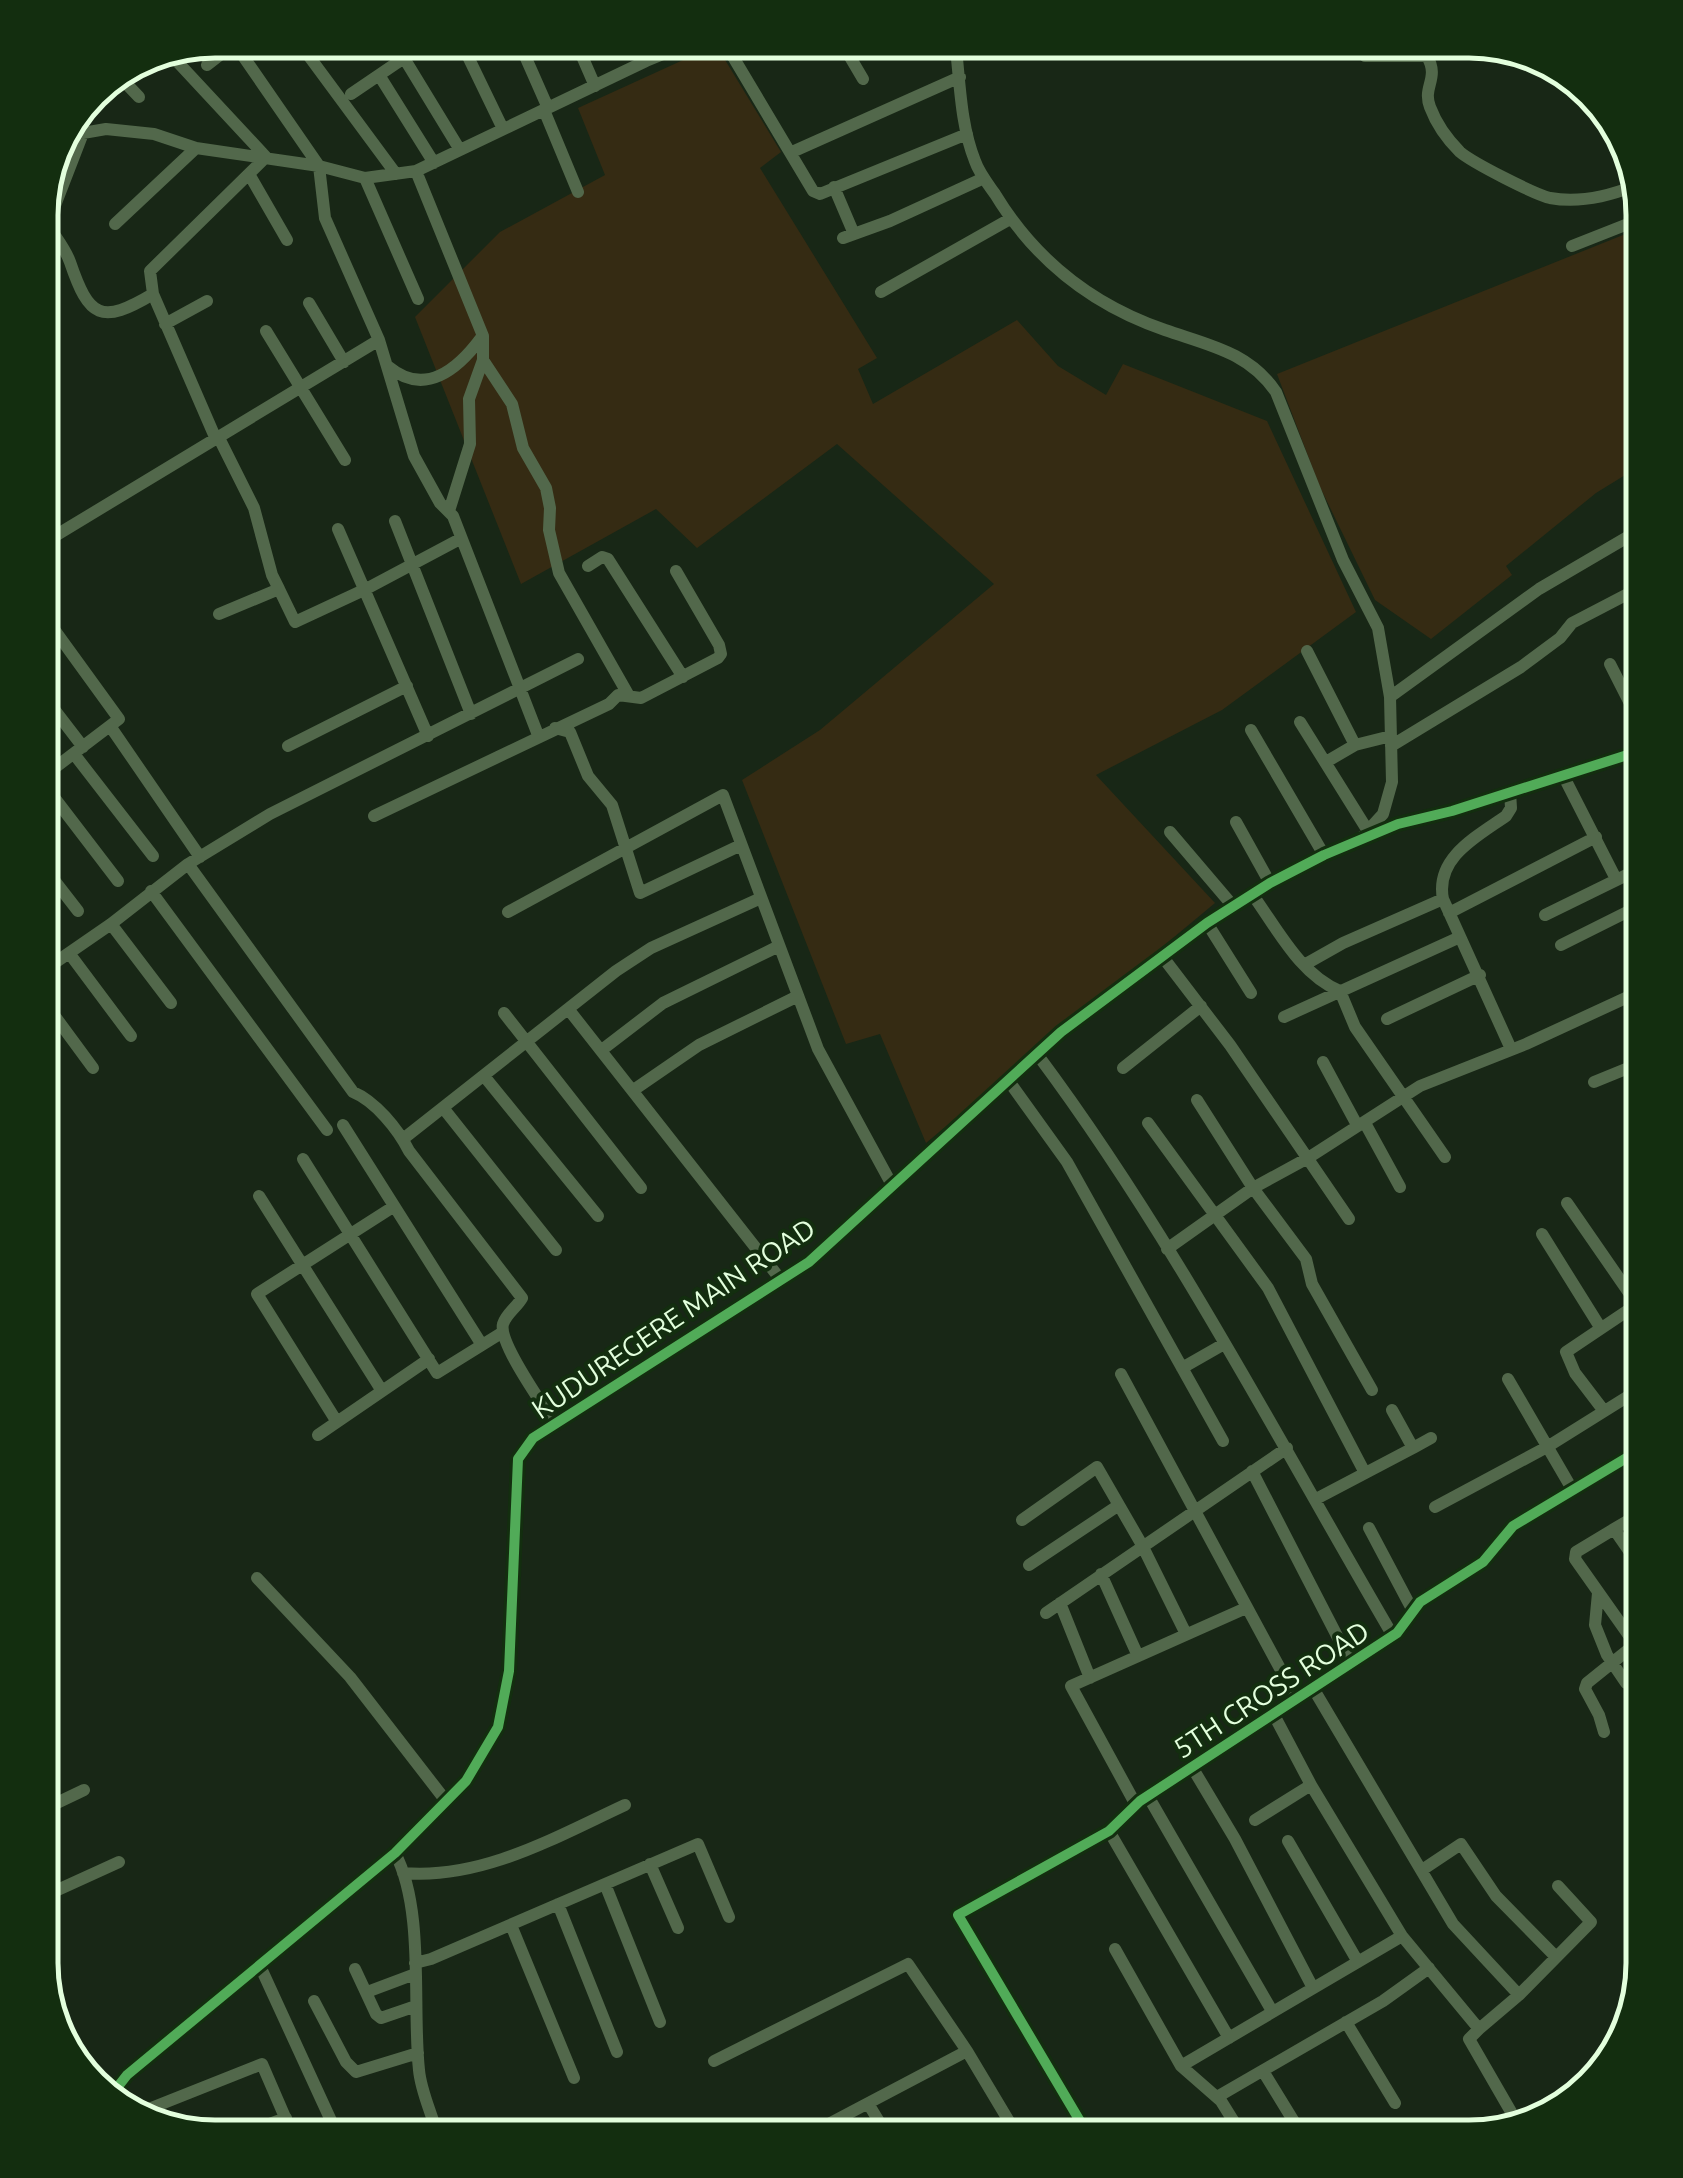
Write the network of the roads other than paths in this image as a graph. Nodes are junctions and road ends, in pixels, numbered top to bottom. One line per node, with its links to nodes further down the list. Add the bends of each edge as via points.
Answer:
1 (216, 57): 16 (street)
2 (243, 57): 33 (street)
3 (310, 57): 36 (street)
4 (468, 57): 25 (street)
5 (525, 57): 24 (street)
6 (583, 57): 21 (street)
7 (644, 57): 14 (street)
8 (655, 57): 14 (street)
9 (734, 57): 30 (street)
10 (404, 58): 17 (street); 29 (street)
11 (851, 58): 19 (street)
12 (957, 58): 18 (street)
13 (1427, 58): 40 (street, via 1434,78 1426,94 1432,113 1462,154 1552,198)
14 (646, 61): 21 (street)
15 (178, 62): 31 (street)
16 (207, 65)
17 (379, 75): 22 (street); 32 (street)
18 (960, 77): 27 (street); 30 (street)
19 (864, 78)
20 (127, 85): 23 (street)
21 (596, 86): 24 (street)
22 (351, 94)
23 (139, 98)
24 (546, 109): 25 (street); 41 (street)
25 (503, 129): 29 (street)
26 (83, 133): 28 (street, via 154,134); 42 (street)
27 (967, 134): 38 (street); 39 (street)
28 (196, 148): 31 (street); 44 (street)
29 (460, 150): 32 (street)
30 (792, 152): 39 (street, via 813,191)
31 (266, 157): 33 (street); 35 (street)
32 (434, 163): 34 (street)
33 (319, 166): 37 (street); 57 (street, via 325,218)
34 (416, 172): 36 (street); 56 (street)
35 (249, 174): 46 (street); 50 (street, via 153,268)
36 (396, 174): 37 (street)
37 (365, 178): 51 (street)
38 (984, 178): 39 (street, via 848,236); 43 (street)
39 (834, 187)
40 (1623, 191)
41 (578, 192)
42 (60, 193)
43 (1010, 218): 49 (street); 86 (street, via 1065,278 1126,317 1262,371 1378,628)
44 (115, 224)
45 (1626, 225): 48 (street)
46 (286, 240)
47 (58, 241): 50 (street, via 86,303 98,312 119,312)
48 (1572, 246)
49 (881, 292)
50 (152, 294): 54 (street)
51 (418, 299)
52 (207, 301): 54 (street)
53 (309, 303): 59 (street)
54 (166, 324): 62 (street)
55 (266, 331): 61 (street)
56 (483, 336): 58 (street); 60 (street, via 434,378 406,380)
57 (379, 340): 59 (street); 60 (street)
58 (484, 360): 64 (street, via 467,410 470,444); 84 (street, via 512,404 526,456 546,488 559,573)
59 (344, 362): 61 (street)
60 (389, 367): 64 (street, via 414,456)
61 (302, 388): 62 (street); 63 (street)
62 (217, 437): 67 (street); 73 (street, via 254,508)
63 (345, 460)
64 (449, 511): 68 (street)
65 (395, 521): 70 (street)
66 (338, 529): 74 (street)
67 (58, 534)
68 (460, 538): 70 (street); 83 (street)
69 (1626, 538): 86 (street, via 1539,589)
70 (412, 565): 74 (street); 87 (street)
71 (588, 566): 81 (street, via 608,559)
72 (676, 570): 81 (street, via 721,650)
73 (279, 589): 74 (street, via 295,622); 76 (street)
74 (366, 590): 82 (street)
75 (1626, 595): 95 (street, via 1572,623 1521,667)
76 (219, 614)
77 (58, 634): 90 (street, via 119,719)
78 (1306, 650): 96 (street)
79 (578, 659): 83 (street)
80 (1610, 664): 85 (street)
81 (683, 677): 84 (street, via 641,698)
82 (407, 686): 94 (street); 97 (street)
83 (518, 690): 87 (street); 93 (street)
84 (629, 696): 91 (street, via 618,695)
85 (1626, 696)
86 (1390, 698): 95 (street)
87 (471, 714): 94 (street)
88 (58, 717): 98 (street)
89 (1300, 722): 100 (street)
90 (110, 726): 98 (street); 114 (street)
91 (555, 728): 93 (street); 111 (street, via 570,732 588,776 612,805)
92 (1251, 730): 112 (street)
93 (538, 735): 105 (street)
94 (428, 736): 114 (street, via 270,814)
95 (1391, 741): 96 (street); 108 (street, via 1392,782 1383,814)
96 (1355, 745): 100 (street)
97 (288, 746)
98 (79, 750): 101 (street); 113 (street)
99 (1626, 756): 102 (street, KUDUREGERE MAIN ROAD)
100 (1326, 762): 108 (street)
101 (58, 766)
102 (1564, 777): 103 (street, KUDUREGERE MAIN ROAD); 109 (street)
103 (1510, 792): 108 (street, KUDUREGERE MAIN ROAD); 123 (street, via 1506,816 1450,860 1440,883)
104 (58, 802): 117 (street)
105 (374, 816)
106 (1236, 822): 118 (street)
107 (1170, 832): 124 (street)
108 (1365, 835): 112 (street, KUDUREGERE MAIN ROAD)
109 (1596, 837): 116 (street); 128 (street)
110 (742, 845): 111 (street, via 640,892); 111 (street, via 723,795); 122 (street)
111 (626, 848): 126 (street)
112 (1324, 855): 118 (street, KUDUREGERE MAIN ROAD)
113 (153, 856)
114 (194, 860): 120 (street); 171 (street, via 352,1092 366,1097)
115 (1626, 875): 116 (street)
116 (1616, 880): 129 (street)
117 (118, 882)
118 (1270, 884): 121 (street, KUDUREGERE MAIN ROAD)
119 (58, 885): 125 (street)
120 (151, 892): 131 (street); 170 (street)
121 (1252, 894): 124 (street, KUDUREGERE MAIN ROAD); 138 (street)
122 (761, 898): 134 (street); 146 (street, via 652,948)
123 (1443, 899): 128 (street); 138 (street)
124 (1233, 906): 130 (street, KUDUREGERE MAIN ROAD)
125 (78, 911)
126 (508, 912)
127 (1626, 912): 133 (street)
128 (1450, 914): 132 (street)
129 (1545, 915)
130 (1207, 923): 136 (street, KUDUREGERE MAIN ROAD); 141 (street)
131 (111, 924): 135 (street); 144 (street)
132 (1460, 937): 139 (street); 140 (street)
133 (1561, 945)
134 (780, 946): 142 (street); 153 (street, via 663,1003)
135 (69, 953): 137 (street); 151 (street)
136 (1162, 956): 145 (street); 155 (street, KUDUREGERE MAIN ROAD)
137 (58, 961)
138 (1304, 965): 140 (street)
139 (1480, 975): 149 (street); 154 (street)
140 (1340, 990): 148 (street); 164 (street, via 1355,1027)
141 (1251, 992)
142 (798, 996): 163 (street, via 699,1045); 175 (street, via 818,1049)
143 (1626, 998): 154 (street)
144 (171, 1002)
145 (1201, 1006): 158 (street); 174 (street)
146 (569, 1010): 152 (street); 153 (street)
147 (504, 1012): 152 (street)
148 (1284, 1017)
149 (1388, 1019)
150 (58, 1020): 157 (street)
151 (131, 1036)
152 (526, 1043): 160 (street); 176 (street)
153 (603, 1049): 163 (street)
154 (1510, 1049): 164 (street)
155 (1037, 1054): 161 (street, KUDUREGERE MAIN ROAD); 187 (street, via 1094,1129)
156 (1323, 1062): 168 (street)
157 (92, 1068)
158 (1122, 1068)
159 (1626, 1069): 162 (street)
160 (484, 1076): 166 (street); 182 (street)
161 (1008, 1080): 175 (street, KUDUREGERE MAIN ROAD); 198 (street, via 1067,1162)
162 (1594, 1082)
163 (634, 1089): 190 (street)
164 (1401, 1097): 168 (street); 172 (street)
165 (1198, 1100): 177 (street)
166 (444, 1108): 171 (street); 188 (street)
167 (1148, 1123): 183 (street)
168 (1361, 1124): 174 (street); 178 (street)
169 (342, 1125): 181 (street)
170 (328, 1130)
171 (403, 1139): 194 (street, via 522,1298 503,1321)
172 (1445, 1157)
173 (303, 1158): 185 (street)
174 (1308, 1158): 177 (street); 184 (street)
175 (892, 1185): 190 (street, KUDUREGERE MAIN ROAD)
176 (641, 1188)
177 (1254, 1188): 183 (street); 201 (street, via 1306,1259 1312,1284)
178 (1400, 1188)
179 (260, 1196): 189 (street)
180 (1567, 1204): 191 (street)
181 (393, 1207): 185 (street); 196 (street)
182 (598, 1216)
183 (1216, 1216): 187 (street); 216 (street, via 1268,1288)
184 (1350, 1219)
185 (350, 1234): 189 (street); 197 (street)
186 (1542, 1234): 193 (street)
187 (1167, 1249): 195 (street)
188 (556, 1250)
189 (302, 1265): 202 (street); 206 (street, via 257,1294)
190 (782, 1280): 207 (street, KUDUREGERE MAIN ROAD)
191 (1626, 1290)
192 (1626, 1315): 193 (street)
193 (1600, 1327): 205 (street, via 1566,1352)
194 (503, 1332): 196 (street); 207 (street)
195 (1224, 1344): 198 (street); 212 (street)
196 (482, 1345): 197 (street, via 437,1373)
197 (429, 1359): 202 (street)
198 (1182, 1368): 210 (street)
199 (1121, 1374): 221 (street)
200 (1508, 1380): 211 (street)
201 (1372, 1390)
202 (382, 1391): 206 (street)
203 (1626, 1398): 205 (street)
204 (1392, 1410): 213 (street)
205 (1604, 1411): 211 (street)
206 (337, 1422): 208 (street)
207 (554, 1424): 253 (street, KUDUREGERE MAIN ROAD, via 518,1460 510,1671 498,1727)
208 (318, 1435)
209 (1432, 1438): 213 (street)
210 (1223, 1441)
211 (1547, 1447): 217 (street); 220 (street)
212 (1287, 1448): 215 (street); 218 (street)
213 (1412, 1448): 216 (street)
214 (1626, 1458): 217 (street, 5TH CROSS ROAD)
215 (1252, 1471): 221 (street); 242 (street)
216 (1365, 1474): 218 (street)
217 (1572, 1489): 234 (street, 5TH CROSS ROAD, via 1513,1526 1483,1562)
218 (1316, 1499): 238 (street)
219 (1119, 1505): 222 (street, via 1098,1466); 226 (street); 228 (street)
220 (1435, 1507)
221 (1194, 1512): 226 (street); 233 (street)
222 (1022, 1520)
223 (1626, 1521): 225 (street)
224 (1369, 1528): 234 (street)
225 (1614, 1528): 227 (street); 231 (street, via 1576,1552 1576,1564)
226 (1142, 1545): 229 (street); 237 (street)
227 (1626, 1546)
228 (1029, 1566)
229 (1102, 1574): 232 (street); 240 (street)
230 (257, 1578): 253 (street, via 350,1677)
231 (1598, 1592): 236 (street); 241 (street, via 1595,1625)
232 (1060, 1603): 235 (street); 243 (street)
233 (1246, 1608): 237 (street); 246 (street)
234 (1413, 1611): 238 (street, 5TH CROSS ROAD)
235 (1046, 1612)
236 (1626, 1625)
237 (1186, 1634): 240 (street)
238 (1392, 1636): 242 (street, 5TH CROSS ROAD)
239 (1626, 1652): 241 (street)
240 (1138, 1656): 243 (street)
241 (1612, 1663): 244 (street); 248 (street, via 1586,1689)
242 (1351, 1664): 245 (street, 5TH CROSS ROAD)
243 (1090, 1678): 256 (street, via 1071,1686)
244 (1626, 1682)
245 (1313, 1688): 246 (street, 5TH CROSS ROAD); 263 (street)
246 (1296, 1698): 247 (street, 5TH CROSS ROAD)
247 (1273, 1714): 249 (street, 5TH CROSS ROAD); 250 (street)
248 (1604, 1732)
249 (1192, 1767): 252 (street, 5TH CROSS ROAD); 280 (street)
250 (1311, 1785): 257 (street); 272 (street)
251 (84, 1790): 254 (street)
252 (1148, 1796): 256 (street, 5TH CROSS ROAD); 285 (street)
253 (446, 1801): 260 (street, KUDUREGERE MAIN ROAD)
254 (57, 1803)
255 (626, 1805): 264 (street, via 486,1865)
256 (1136, 1805): 258 (street, 5TH CROSS ROAD)
257 (1255, 1820)
258 (1110, 1830): 289 (street); 310 (street, 5TH CROSS ROAD, via 958,1916)
259 (1288, 1841): 275 (street)
260 (395, 1853): 264 (street); 276 (street, KUDUREGERE MAIN ROAD)
261 (119, 1862): 267 (street)
262 (650, 1864): 265 (street); 269 (street, via 698,1844); 271 (street)
263 (1422, 1870): 274 (street, via 1461,1844 1496,1896); 282 (street, via 1453,1924)
264 (403, 1874): 278 (street)
265 (605, 1884): 268 (street); 286 (street)
266 (1558, 1886): 274 (street, via 1591,1922)
267 (57, 1890)
268 (558, 1904): 270 (street); 292 (street)
269 (728, 1918)
270 (511, 1925): 278 (street); 296 (street)
271 (678, 1928)
272 (1402, 1936): 275 (street); 279 (street)
273 (1114, 1949): 294 (street)
274 (1556, 1957): 282 (street)
275 (1358, 1962): 280 (street)
276 (260, 1966): 297 (street, KUDUREGERE MAIN ROAD); 305 (street)
277 (355, 1968): 281 (street)
278 (416, 1968): 281 (street); 284 (street)
279 (1429, 1968): 287 (street); 288 (street)
280 (1314, 1988): 285 (street)
281 (367, 1992): 284 (street, via 381,2018)
282 (1519, 1995): 288 (street)
283 (314, 2001): 291 (street, via 356,2072)
284 (416, 2006): 291 (street)
285 (1272, 2011): 289 (street)
286 (660, 2022)
287 (1346, 2022): 295 (street); 299 (street)
288 (1479, 2029): 302 (street, via 1469,2039)
289 (1229, 2038): 294 (street)
290 (967, 2051): 293 (street, via 908,1964); 300 (street); 309 (street)
291 (418, 2052): 306 (street)
292 (617, 2052)
293 (714, 2060)
294 (1181, 2066): 298 (street)
295 (1263, 2071): 298 (street); 312 (street)
296 (574, 2078)
297 (118, 2087)
298 (1217, 2098): 311 (street)
299 (1395, 2103)
300 (869, 2105): 307 (street); 308 (street)
301 (153, 2107): 303 (street, via 262,2064)
302 (1513, 2114)
303 (286, 2118): 304 (street)
304 (280, 2120)
305 (331, 2120)
306 (432, 2120)
307 (839, 2120)
308 (878, 2120)
309 (1007, 2120)
310 (1079, 2120)
311 (1232, 2120)
312 (1293, 2120)

